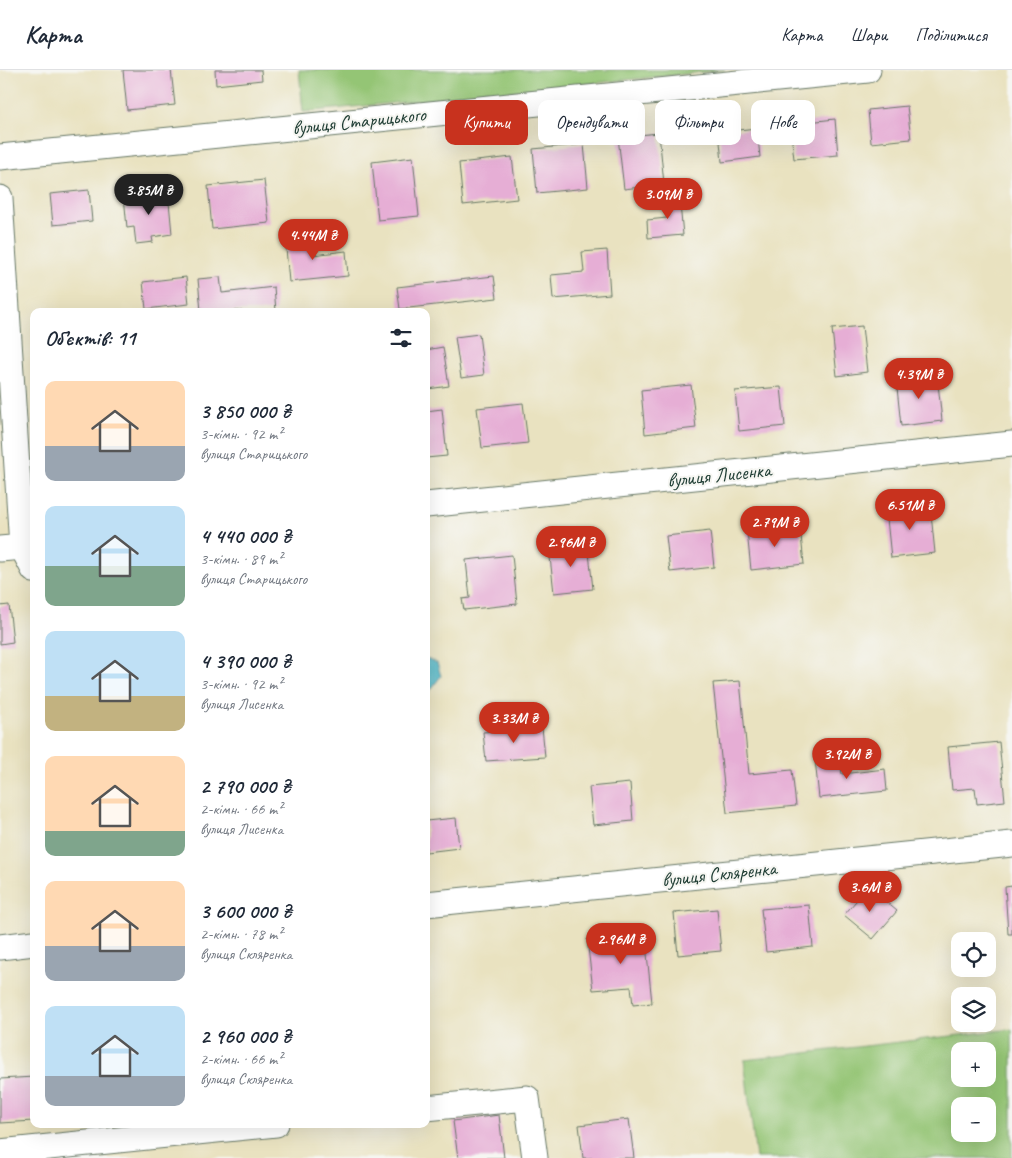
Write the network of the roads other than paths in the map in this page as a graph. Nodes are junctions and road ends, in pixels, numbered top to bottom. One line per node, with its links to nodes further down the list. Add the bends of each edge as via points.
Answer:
1 (868, 70): 2 (street, вулиця Старицького)
2 (0, 157)
3 (0, 198): 6 (street)
4 (1012, 444): 5 (street, вулиця Лисенка)
5 (430, 505)
6 (18, 547): 7 (street)
7 (30, 564)
8 (1012, 844): 9 (street, вулиця Скляренка)
9 (430, 904)
10 (30, 943): 11 (street)
11 (0, 947)
12 (430, 1108): 16 (street, via 527,1098)
13 (194, 1128): 14 (street)
14 (72, 1134): 15 (street)
15 (10, 1153)
16 (535, 1158)

